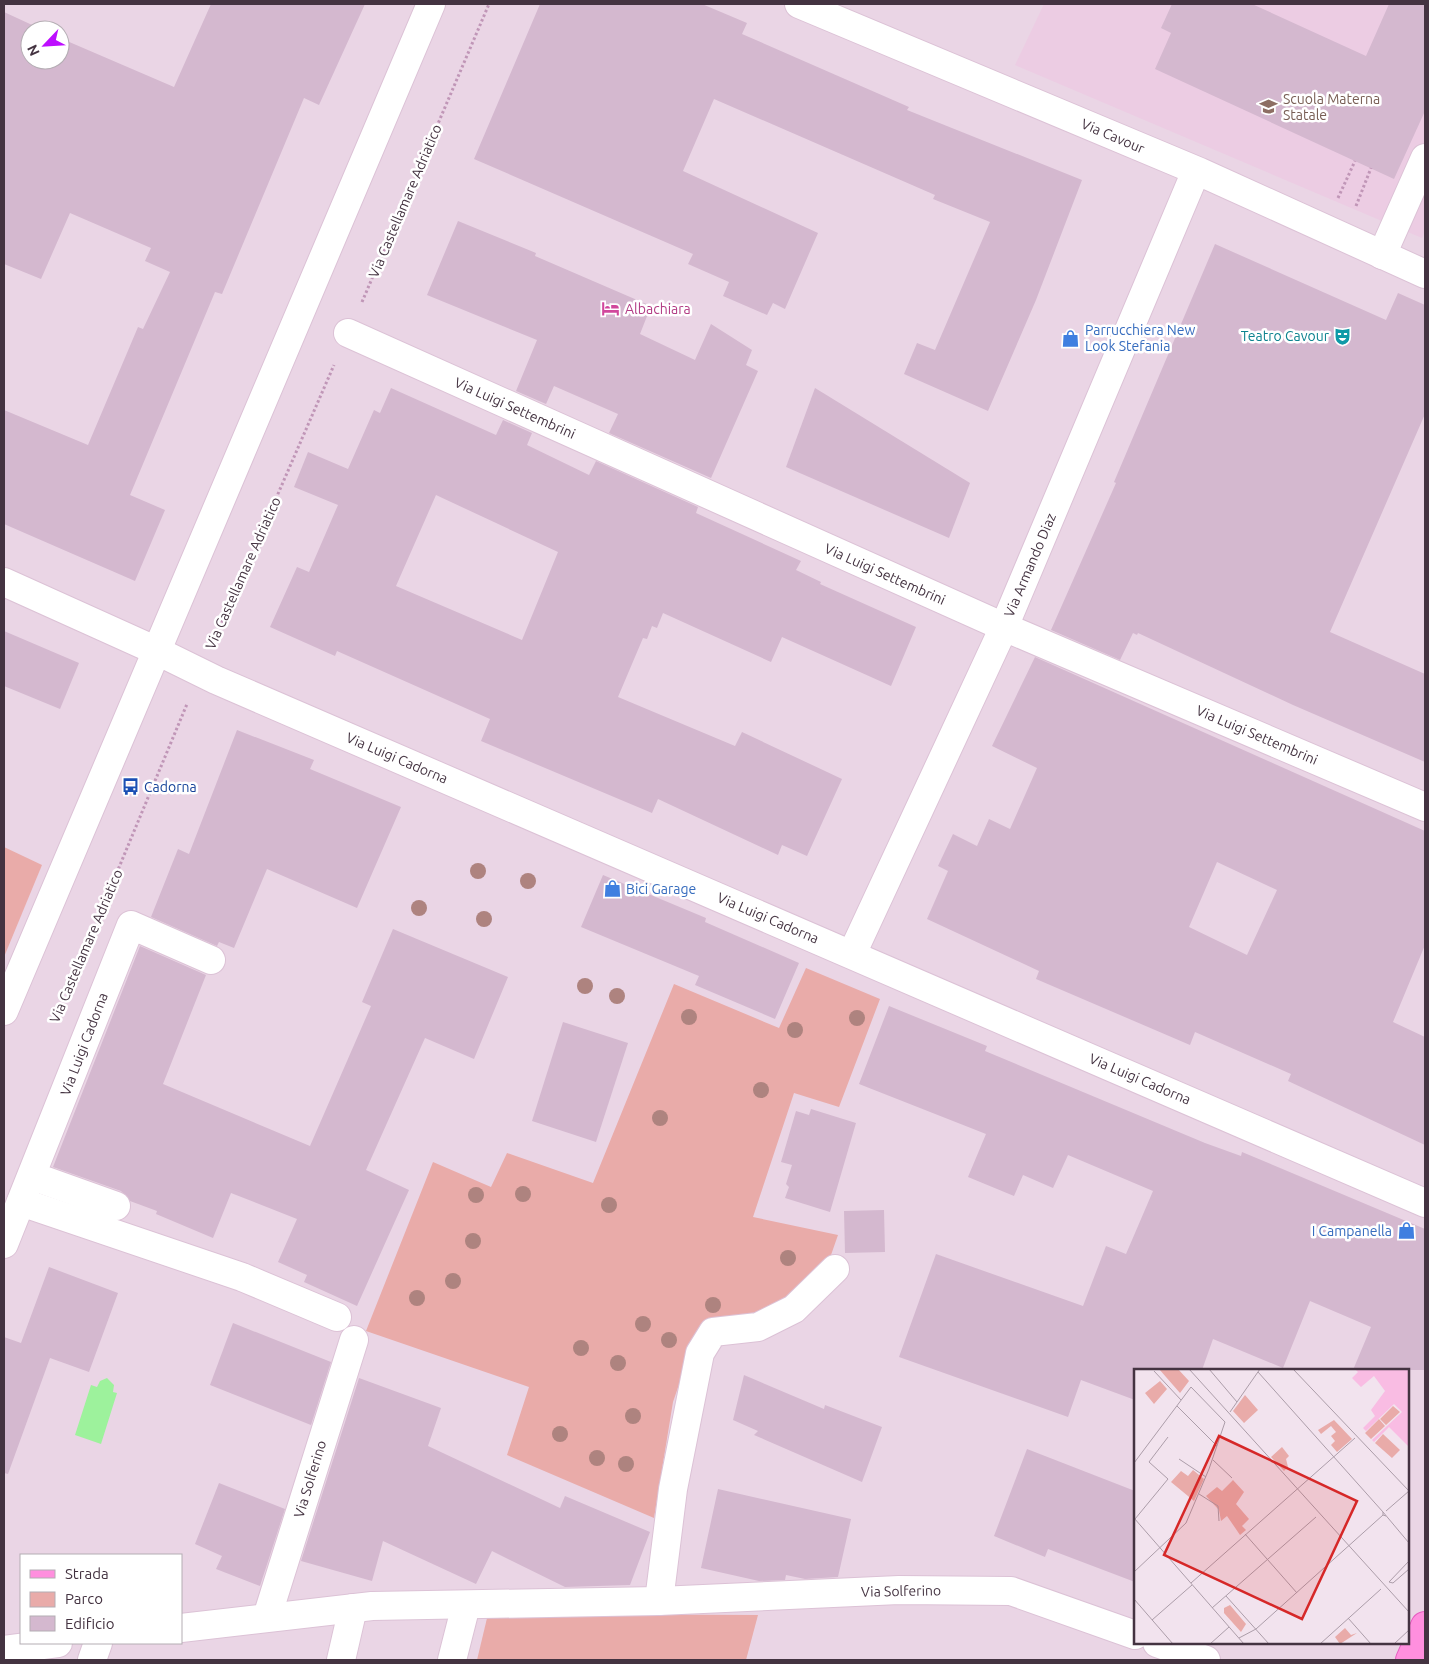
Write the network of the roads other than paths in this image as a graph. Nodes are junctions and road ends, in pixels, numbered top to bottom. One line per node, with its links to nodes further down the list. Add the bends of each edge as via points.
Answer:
1 (431, 4): 10 (street)
2 (799, 4): 4 (street, Via Cavour)
3 (1425, 158): 5 (street)
4 (1196, 171): 5 (street, Via Cavour); 9 (street, Via Armando Diaz)
5 (1382, 255): 6 (street, Via Cavour)
6 (1425, 274)
7 (348, 333): 9 (street, Via Luigi Settembrini)
8 (4, 582): 10 (street, Via Luigi Cadorna)
9 (1004, 627): 11 (street, Via Luigi Settembrini); 12 (street, Via Armando Diaz)
10 (157, 651): 12 (street, Via Luigi Cadorna, via 199,673); 14 (street)
11 (1425, 807)
12 (852, 954): 17 (street, Via Luigi Cadorna)
13 (211, 960): 15 (street, Via Luigi Cadorna, via 131,925)
14 (4, 1011)
15 (32, 1176): 16 (street, Via Luigi Cadorna); 18 (street)
16 (21, 1202): 19 (street, Via Luigi Cadorna); 21 (street, via 242,1277)
17 (1425, 1203)
18 (116, 1206)
19 (4, 1244)
20 (835, 1269): 23 (street, via 794,1309 758,1327 713,1332 700,1353 673,1489)
21 (337, 1317)
22 (354, 1340): 26 (street, Via Solferino)
23 (659, 1601): 24 (street, Via Solferino); 29 (street, Via Solferino, via 899,1590 1011,1591)
24 (466, 1605): 25 (street, Via Solferino); 36 (street)
25 (353, 1608): 26 (street, Via Solferino); 35 (street)
26 (267, 1617): 28 (street, Via Solferino)
27 (1425, 1626): 38 (main road)
28 (182, 1628)
29 (1134, 1635)
30 (50, 1644): 33 (street)
31 (98, 1644): 34 (street)
32 (1159, 1644): 37 (street)
33 (4, 1650)
34 (92, 1660)
35 (341, 1660)
36 (452, 1660)
37 (1206, 1660)
38 (1410, 1660)

